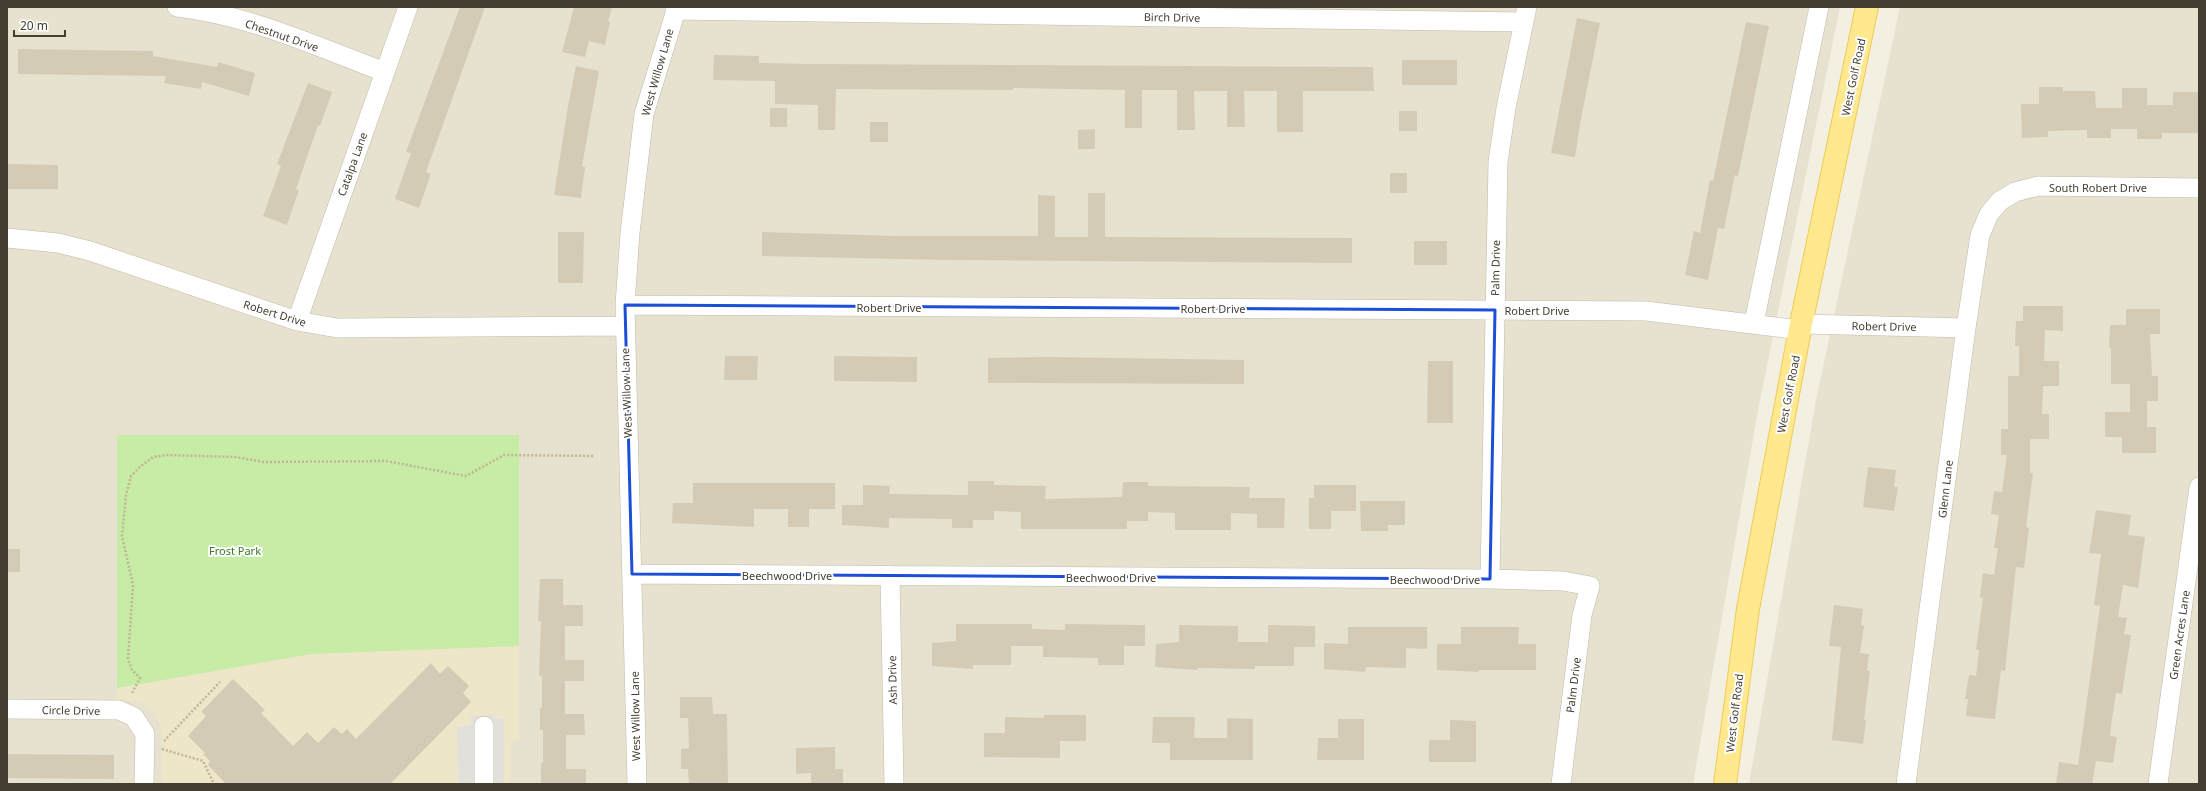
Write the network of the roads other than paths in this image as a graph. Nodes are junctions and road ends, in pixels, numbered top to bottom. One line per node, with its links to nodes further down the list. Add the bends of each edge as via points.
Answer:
1 (177, 7): 7 (street, Chestnut Drive, via 252,23)
2 (408, 7): 7 (street, Catalpa Lane)
3 (1819, 7): 14 (street)
4 (1867, 7): 16 (main road, West Golf Road)
5 (676, 9): 6 (street, Birch Drive); 11 (street, West Willow Lane, via 644,114 630,233)
6 (1525, 15): 12 (street, Palm Drive, via 1498,162)
7 (385, 72): 13 (street, Catalpa Lane)
8 (2199, 188): 9 (street, South Robert Drive, via 2038,186 2015,192)
9 (2000, 201): 17 (street, Glenn Lane, via 1988,214 1980,235)
10 (7, 238): 13 (street, Robert Drive, via 90,251)
11 (625, 305): 12 (street, Robert Drive); 15 (street, West Willow Lane)
12 (1494, 310): 14 (street, Robert Drive, via 1646,310); 21 (street, Palm Drive)
13 (297, 322): 15 (street, Robert Drive, via 337,328)
14 (1754, 323): 16 (street, Robert Drive)
15 (624, 326): 19 (street, West Willow Lane)
16 (1801, 327): 17 (street, Robert Drive); 30 (main road, West Golf Road, via 1748,609)
17 (1966, 328): 31 (street, Glenn Lane)
18 (2199, 487): 32 (street, Green Acres Lane)
19 (632, 574): 20 (street, Beechwood Drive); 27 (street, West Willow Lane)
20 (890, 575): 21 (street, Beechwood Drive); 28 (street, Ash Drive)
21 (1490, 579): 22 (street, Beechwood Drive, via 1563,581)
22 (1590, 586): 29 (street, Palm Drive, via 1582,615)
23 (7, 709): 25 (street, Circle Drive, via 119,710 134,717 145,734)
24 (484, 726): 26 (street)
25 (144, 784)
26 (484, 784)
27 (637, 784)
28 (894, 784)
29 (1562, 784)
30 (1725, 784)
31 (1906, 784)
32 (2158, 784)

